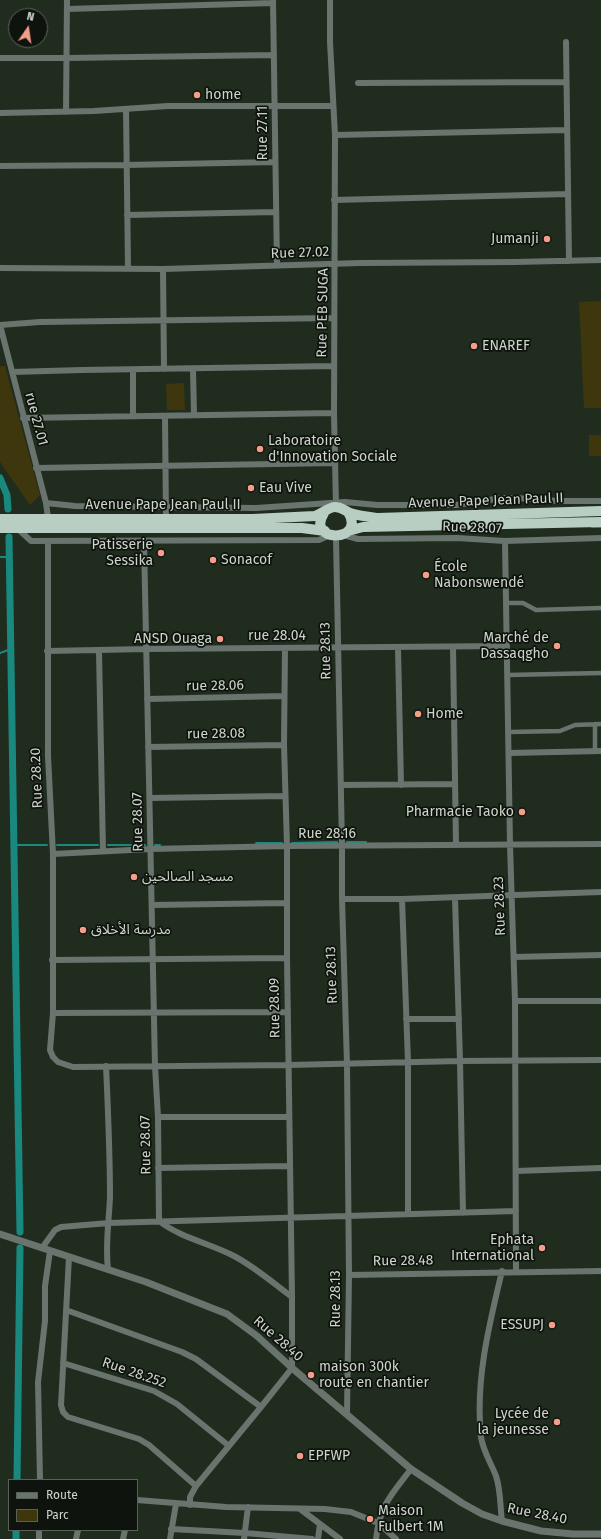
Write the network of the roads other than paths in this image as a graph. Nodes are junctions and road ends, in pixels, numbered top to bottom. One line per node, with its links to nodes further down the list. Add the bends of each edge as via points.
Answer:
1 (67, 0): 4 (street)
2 (330, 0): 12 (street, Rue PEB SUGA)
3 (273, 2): 4 (street); 6 (street, Rue 27.11)
4 (67, 8): 8 (street)
5 (566, 42): 9 (street)
6 (274, 55): 8 (street); 11 (street, Rue 27.11)
7 (0, 58): 8 (street)
8 (66, 58): 14 (street)
9 (566, 82): 10 (street); 16 (street)
10 (358, 83)
11 (275, 106): 12 (street); 13 (street, via 168,106); 18 (street, Rue 27.11)
12 (333, 106): 17 (street, Rue PEB SUGA)
13 (126, 109): 14 (street); 19 (street)
14 (66, 112): 15 (street)
15 (0, 113)
16 (566, 130): 17 (street); 21 (street)
17 (335, 135): 22 (street, Rue PEB SUGA)
18 (275, 162): 19 (street); 23 (street, Rue 27.11)
19 (126, 165): 20 (street); 24 (street)
20 (0, 166)
21 (568, 194): 22 (street); 26 (street)
22 (334, 200): 27 (street, Rue PEB SUGA)
23 (276, 212): 24 (street); 28 (street, Rue 27.11)
24 (127, 215): 30 (street)
25 (601, 260): 26 (street, Rue 27.02)
26 (569, 261): 27 (street, Rue 27.02)
27 (335, 264): 28 (street, Rue 27.02); 32 (street, Rue PEB SUGA)
28 (277, 266): 31 (street, Rue 27.02)
29 (0, 268): 30 (street, Rue 27.02)
30 (128, 268): 31 (street, Rue 27.02)
31 (163, 269): 33 (street)
32 (334, 318): 33 (street); 35 (street, Rue PEB SUGA)
33 (164, 321): 34 (street, via 40,322); 37 (street)
34 (0, 325): 39 (street, rue 27.01)
35 (334, 366): 36 (street); 40 (street, Rue PEB SUGA)
36 (193, 368): 37 (street); 41 (street)
37 (164, 369): 38 (street)
38 (133, 370): 39 (street); 42 (street)
39 (12, 372): 44 (street, rue 27.01)
40 (334, 413): 41 (street); 45 (street, Rue PEB SUGA)
41 (194, 415): 43 (street)
42 (133, 416): 43 (street); 44 (street)
43 (165, 416): 46 (street)
44 (23, 418): 47 (street, rue 27.01)
45 (335, 463): 46 (street); 50 (street, Rue PEB SUGA)
46 (165, 465): 47 (street); 51 (street)
47 (36, 468): 49 (street, rue 27.01)
48 (601, 501): 50 (street, via 502,498 456,505)
49 (46, 503): 51 (street, via 75,506); 55 (street, rue 27.01)
50 (336, 505): 51 (street, via 256,508); 52 (highway, Avenue Pape Jean Paul II); 53 (highway, Avenue Pape Jean Paul II)
51 (166, 507): 57 (street)
52 (324, 512): 57 (highway, Avenue Pape Jean Paul II, via 303,518); 61 (highway, via 321,522)
53 (348, 512): 54 (highway, Avenue Pape Jean Paul II, via 378,518); 61 (highway, via 351,522)
54 (601, 512)
55 (48, 518): 56 (highway, Avenue Pape Jean Paul II); 57 (highway, Avenue Pape Jean Paul II)
56 (0, 519)
57 (166, 520)
58 (601, 522): 61 (highway, Avenue Pape Jean Paul II, via 363,527)
59 (0, 528): 60 (highway, Avenue Pape Jean Paul II)
60 (17, 528): 61 (highway, Avenue Pape Jean Paul II, via 302,528); 63 (street, Rue 28.07, via 31,541)
61 (336, 534): 64 (street, Rue 28.07, via 358,539 457,538); 65 (street, Rue 28.07, via 319,540); 71 (street, Rue 28.13)
62 (601, 538): 64 (street, Rue 28.07)
63 (48, 541): 65 (street, Rue 28.07); 74 (street, Rue 28.20)
64 (505, 541): 66 (street, Rue 28.23)
65 (144, 542): 73 (street, Rue 28.07)
66 (507, 602): 67 (street, via 523,603 536,610); 68 (street, Rue 28.23)
67 (601, 608)
68 (507, 646): 69 (street, rue 28.04); 77 (street, Rue 28.23)
69 (453, 647): 72 (street, rue 28.04); 87 (street)
70 (285, 648): 71 (street, rue 28.04); 73 (street, rue 28.04); 78 (street, Rue 28.09)
71 (338, 648): 72 (street, rue 28.04); 88 (street, Rue 28.13)
72 (398, 648): 89 (street)
73 (146, 649): 75 (street, rue 28.04); 79 (street, Rue 28.07)
74 (47, 651): 75 (street, rue 28.04); 99 (street, Rue 28.20, via 48,756)
75 (99, 651): 98 (street)
76 (601, 673): 77 (street)
77 (508, 675): 82 (street, Rue 28.23)
78 (284, 696): 79 (street, rue 28.06); 83 (street, Rue 28.09)
79 (147, 699): 84 (street, Rue 28.07)
80 (595, 724): 81 (street); 82 (street, via 575,725 560,731); 85 (street)
81 (601, 724)
82 (509, 732): 86 (street, Rue 28.23)
83 (284, 745): 84 (street, rue 28.08); 90 (street, Rue 28.09)
84 (148, 747): 91 (street, Rue 28.07)
85 (598, 751): 86 (street)
86 (509, 753): 94 (street, Rue 28.23)
87 (455, 784): 89 (street); 93 (street)
88 (341, 785): 89 (street); 96 (street, Rue 28.13)
89 (401, 785)
90 (285, 796): 91 (street); 95 (street, Rue 28.09)
91 (150, 798): 97 (street, Rue 28.07)
92 (601, 844): 94 (street, Rue 28.16)
93 (456, 845): 94 (street, Rue 28.16); 96 (street, Rue 28.16)
94 (510, 845): 101 (street, Rue 28.23)
95 (287, 846): 96 (street, Rue 28.16); 97 (street, Rue 28.16); 105 (street, Rue 28.09)
96 (342, 846): 103 (street, Rue 28.13)
97 (150, 849): 98 (street, Rue 28.16); 106 (street, Rue 28.07)
98 (103, 851): 99 (street, Rue 28.16)
99 (53, 854): 111 (street, Rue 28.20)
100 (601, 892): 101 (street)
101 (512, 894): 102 (street); 108 (street, Rue 28.23)
102 (455, 898): 104 (street); 118 (street)
103 (342, 899): 104 (street); 123 (street, Rue 28.13)
104 (402, 899): 117 (street)
105 (286, 904): 106 (street); 109 (street, Rue 28.09)
106 (152, 905): 110 (street, Rue 28.07)
107 (601, 955): 108 (street)
108 (514, 957): 112 (street, Rue 28.23)
109 (287, 958): 110 (street); 115 (street, Rue 28.09)
110 (153, 959): 111 (street); 114 (street, Rue 28.07)
111 (52, 960): 116 (street, Rue 28.20)
112 (515, 1001): 113 (street); 119 (street, Rue 28.23)
113 (601, 1001)
114 (154, 1012): 115 (street); 116 (street); 126 (street, Rue 28.07)
115 (288, 1012): 124 (street, Rue 28.09)
116 (53, 1013): 125 (street, Rue 28.20, via 50,1050 53,1058 73,1067)
117 (406, 1019): 118 (street); 122 (street)
118 (459, 1019): 121 (street)
119 (514, 1060): 120 (street); 121 (street); 132 (street, Rue 28.23)
120 (601, 1060)
121 (460, 1061): 122 (street); 134 (street)
122 (408, 1062): 123 (street); 135 (street)
123 (347, 1064): 124 (street); 136 (street, Rue 28.13)
124 (289, 1065): 126 (street); 127 (street, Rue 28.09)
125 (106, 1066): 126 (street); 139 (street, via 110,1148)
126 (155, 1066): 128 (street, Rue 28.07)
127 (289, 1117): 128 (street); 129 (street, Rue 28.09)
128 (158, 1118): 130 (street, Rue 28.07)
129 (290, 1166): 130 (street); 137 (street, Rue 28.09)
130 (158, 1168): 138 (street, Rue 28.07)
131 (601, 1168): 132 (street)
132 (516, 1171): 133 (street, Rue 28.23)
133 (516, 1211): 134 (street); 146 (street, Rue 28.23)
134 (462, 1212): 135 (street)
135 (408, 1214): 136 (street)
136 (348, 1216): 137 (street); 148 (street, Rue 28.13)
137 (291, 1217): 138 (street); 149 (street, Rue 28.09)
138 (159, 1221): 139 (street); 149 (street, via 176,1232 235,1256)
139 (109, 1222): 141 (street, via 61,1227 55,1230); 144 (street, via 106,1246)
140 (0, 1234): 141 (street, Rue 28.40)
141 (42, 1248): 142 (street, Rue 28.40)
142 (50, 1251): 143 (street, Rue 28.40); 157 (street, via 38,1382)
143 (68, 1257): 144 (street, Rue 28.40); 150 (street)
144 (108, 1269): 152 (street, Rue 28.40, via 227,1314 257,1336)
145 (502, 1271): 146 (street, Rue 28.48); 148 (street, Rue 28.48); 164 (street, via 484,1353 480,1399 481,1436 498,1482)
146 (516, 1271): 147 (street, Rue 28.48)
147 (601, 1271)
148 (349, 1274): 154 (street, Rue 28.13)
149 (292, 1297): 152 (street, Rue 28.09)
150 (66, 1310): 151 (street); 153 (street, via 182,1352 196,1359)
151 (63, 1363): 155 (street, Rue 28.252, via 167,1397); 158 (street, via 61,1405 68,1417 149,1444)
152 (292, 1368): 153 (street); 154 (street, Rue 28.40)
153 (261, 1407): 155 (street)
154 (347, 1413): 156 (street, Rue 28.40)
155 (229, 1446): 158 (street)
156 (412, 1469): 164 (street, Rue 28.40, via 462,1503); 165 (street, via 388,1499)
157 (40, 1479)
158 (196, 1486): 161 (street, via 190,1497)
159 (138, 1500): 160 (street)
160 (176, 1504): 161 (street); 167 (street)
161 (190, 1505): 162 (street)
162 (248, 1507): 163 (street); 169 (street)
163 (300, 1509): 165 (street, via 351,1512); 166 (street)
164 (502, 1522): 170 (street, Rue 28.40)
165 (378, 1523): 175 (street); 176 (street)
166 (320, 1524): 173 (street); 174 (street)
167 (171, 1529): 169 (street); 171 (street)
168 (601, 1534): 170 (street, Rue 28.40)
169 (245, 1536): 172 (street)
170 (573, 1537)
171 (170, 1539)
172 (312, 1539)
173 (318, 1539)
174 (340, 1539)
175 (376, 1539)
176 (396, 1539)

